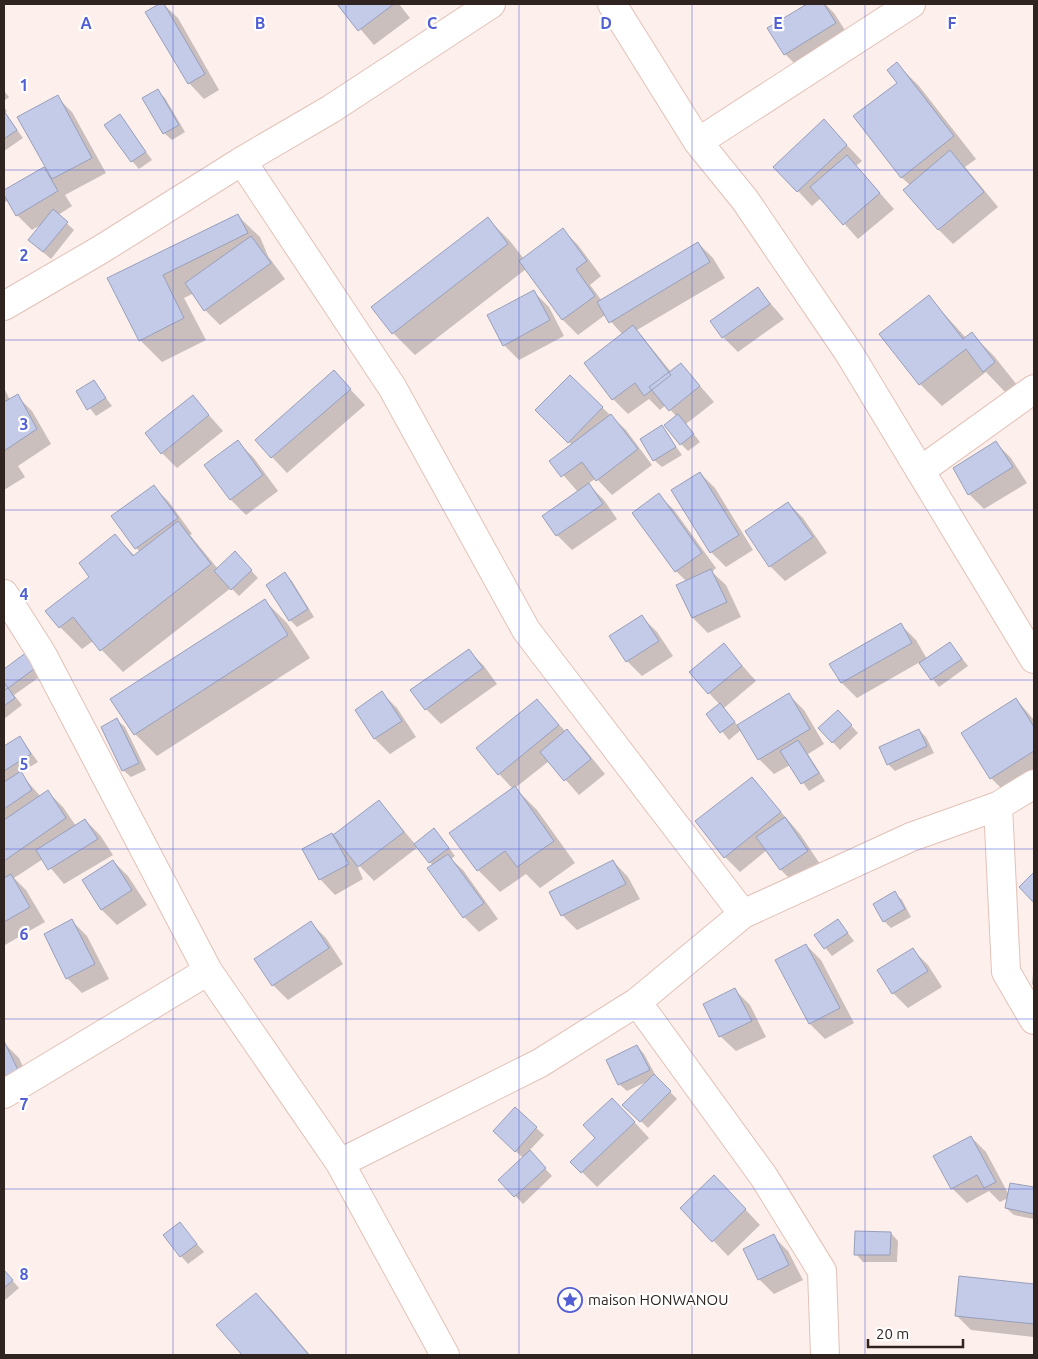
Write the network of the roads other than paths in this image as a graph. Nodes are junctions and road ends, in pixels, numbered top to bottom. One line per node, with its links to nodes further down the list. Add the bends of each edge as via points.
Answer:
1 (491, 4): 5 (street, via 331,109)
2 (612, 4): 4 (street)
3 (911, 4): 4 (street)
4 (698, 142): 8 (street, via 746,200 849,353)
5 (242, 161): 6 (street); 13 (street, via 392,387 526,630)
6 (4, 306)
7 (1034, 389): 8 (street)
8 (920, 471): 10 (street)
9 (4, 594): 14 (street, via 42,654)
10 (1034, 659)
11 (1034, 784): 12 (street)
12 (998, 806): 13 (street, via 911,837); 16 (street, via 1006,972)
13 (743, 914): 15 (street)
14 (208, 971): 17 (street); 18 (street)
15 (637, 1002): 18 (street, via 540,1063); 20 (street, via 764,1177 822,1271)
16 (1034, 1020)
17 (4, 1094)
18 (340, 1162): 19 (street)
19 (445, 1355)
20 (824, 1355)

